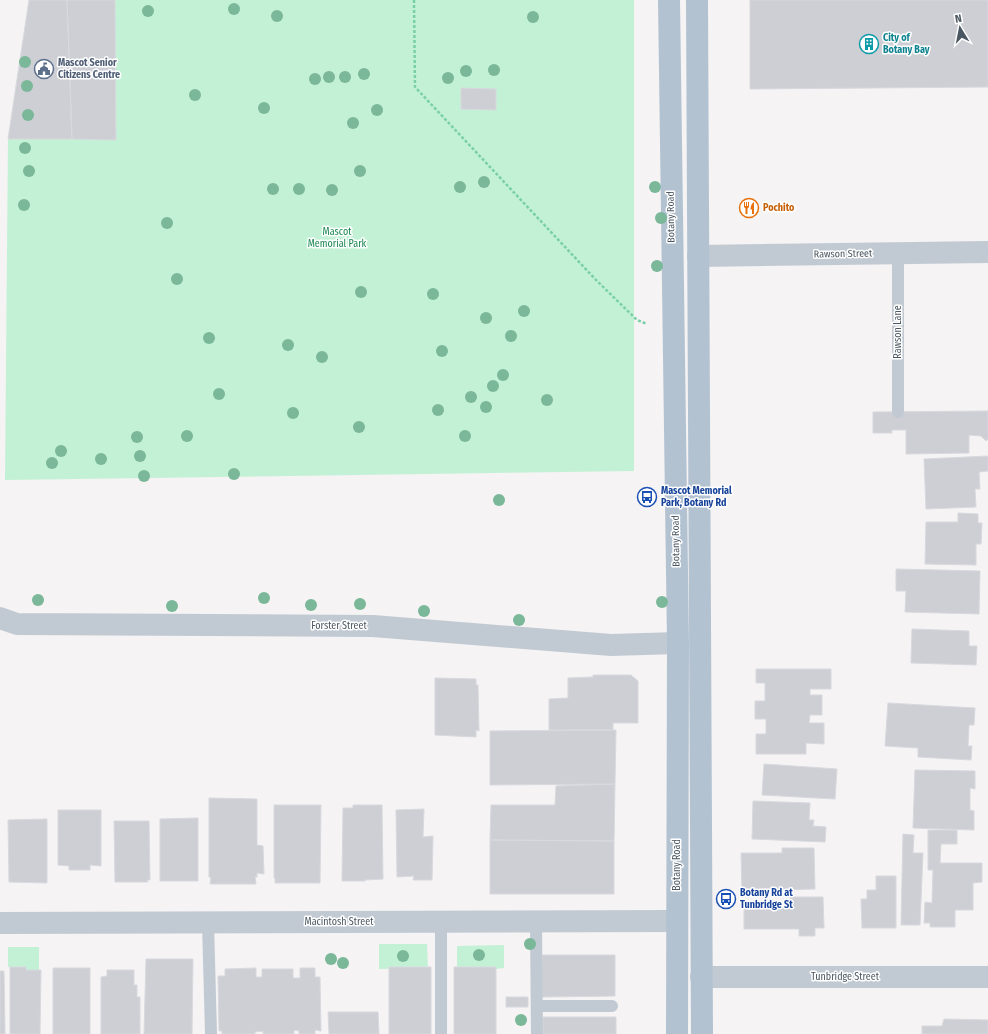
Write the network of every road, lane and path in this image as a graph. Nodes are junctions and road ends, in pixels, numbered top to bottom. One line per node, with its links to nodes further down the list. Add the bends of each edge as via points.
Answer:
1 (414, 0): 7 (path, via 414,87 596,280 637,320)
2 (669, 0): 10 (main road, Botany Road)
3 (697, 0): 6 (main road)
4 (988, 252): 5 (street, Rawson Street)
5 (898, 253): 6 (street, Rawson Street); 8 (lane, Rawson Lane)
6 (698, 256): 16 (main road)
7 (646, 324)
8 (898, 412)
9 (0, 618): 10 (street, Forster Street, via 17,624 373,626 611,646)
10 (678, 643): 11 (main road, Botany Road)
11 (677, 920): 12 (street, Macintosh Street); 23 (main road, Botany Road)
12 (536, 921): 14 (street, Macintosh Street); 18 (lane)
13 (208, 922): 14 (street, Macintosh Street); 15 (street, Macintosh Street); 20 (lane)
14 (441, 922): 21 (lane)
15 (0, 923)
16 (701, 977): 17 (street, Tunbridge Street); 24 (main road)
17 (988, 977)
18 (537, 1006): 19 (lane); 22 (lane)
19 (612, 1006)
20 (211, 1034)
21 (442, 1034)
22 (537, 1034)
23 (677, 1034)
24 (702, 1034)

